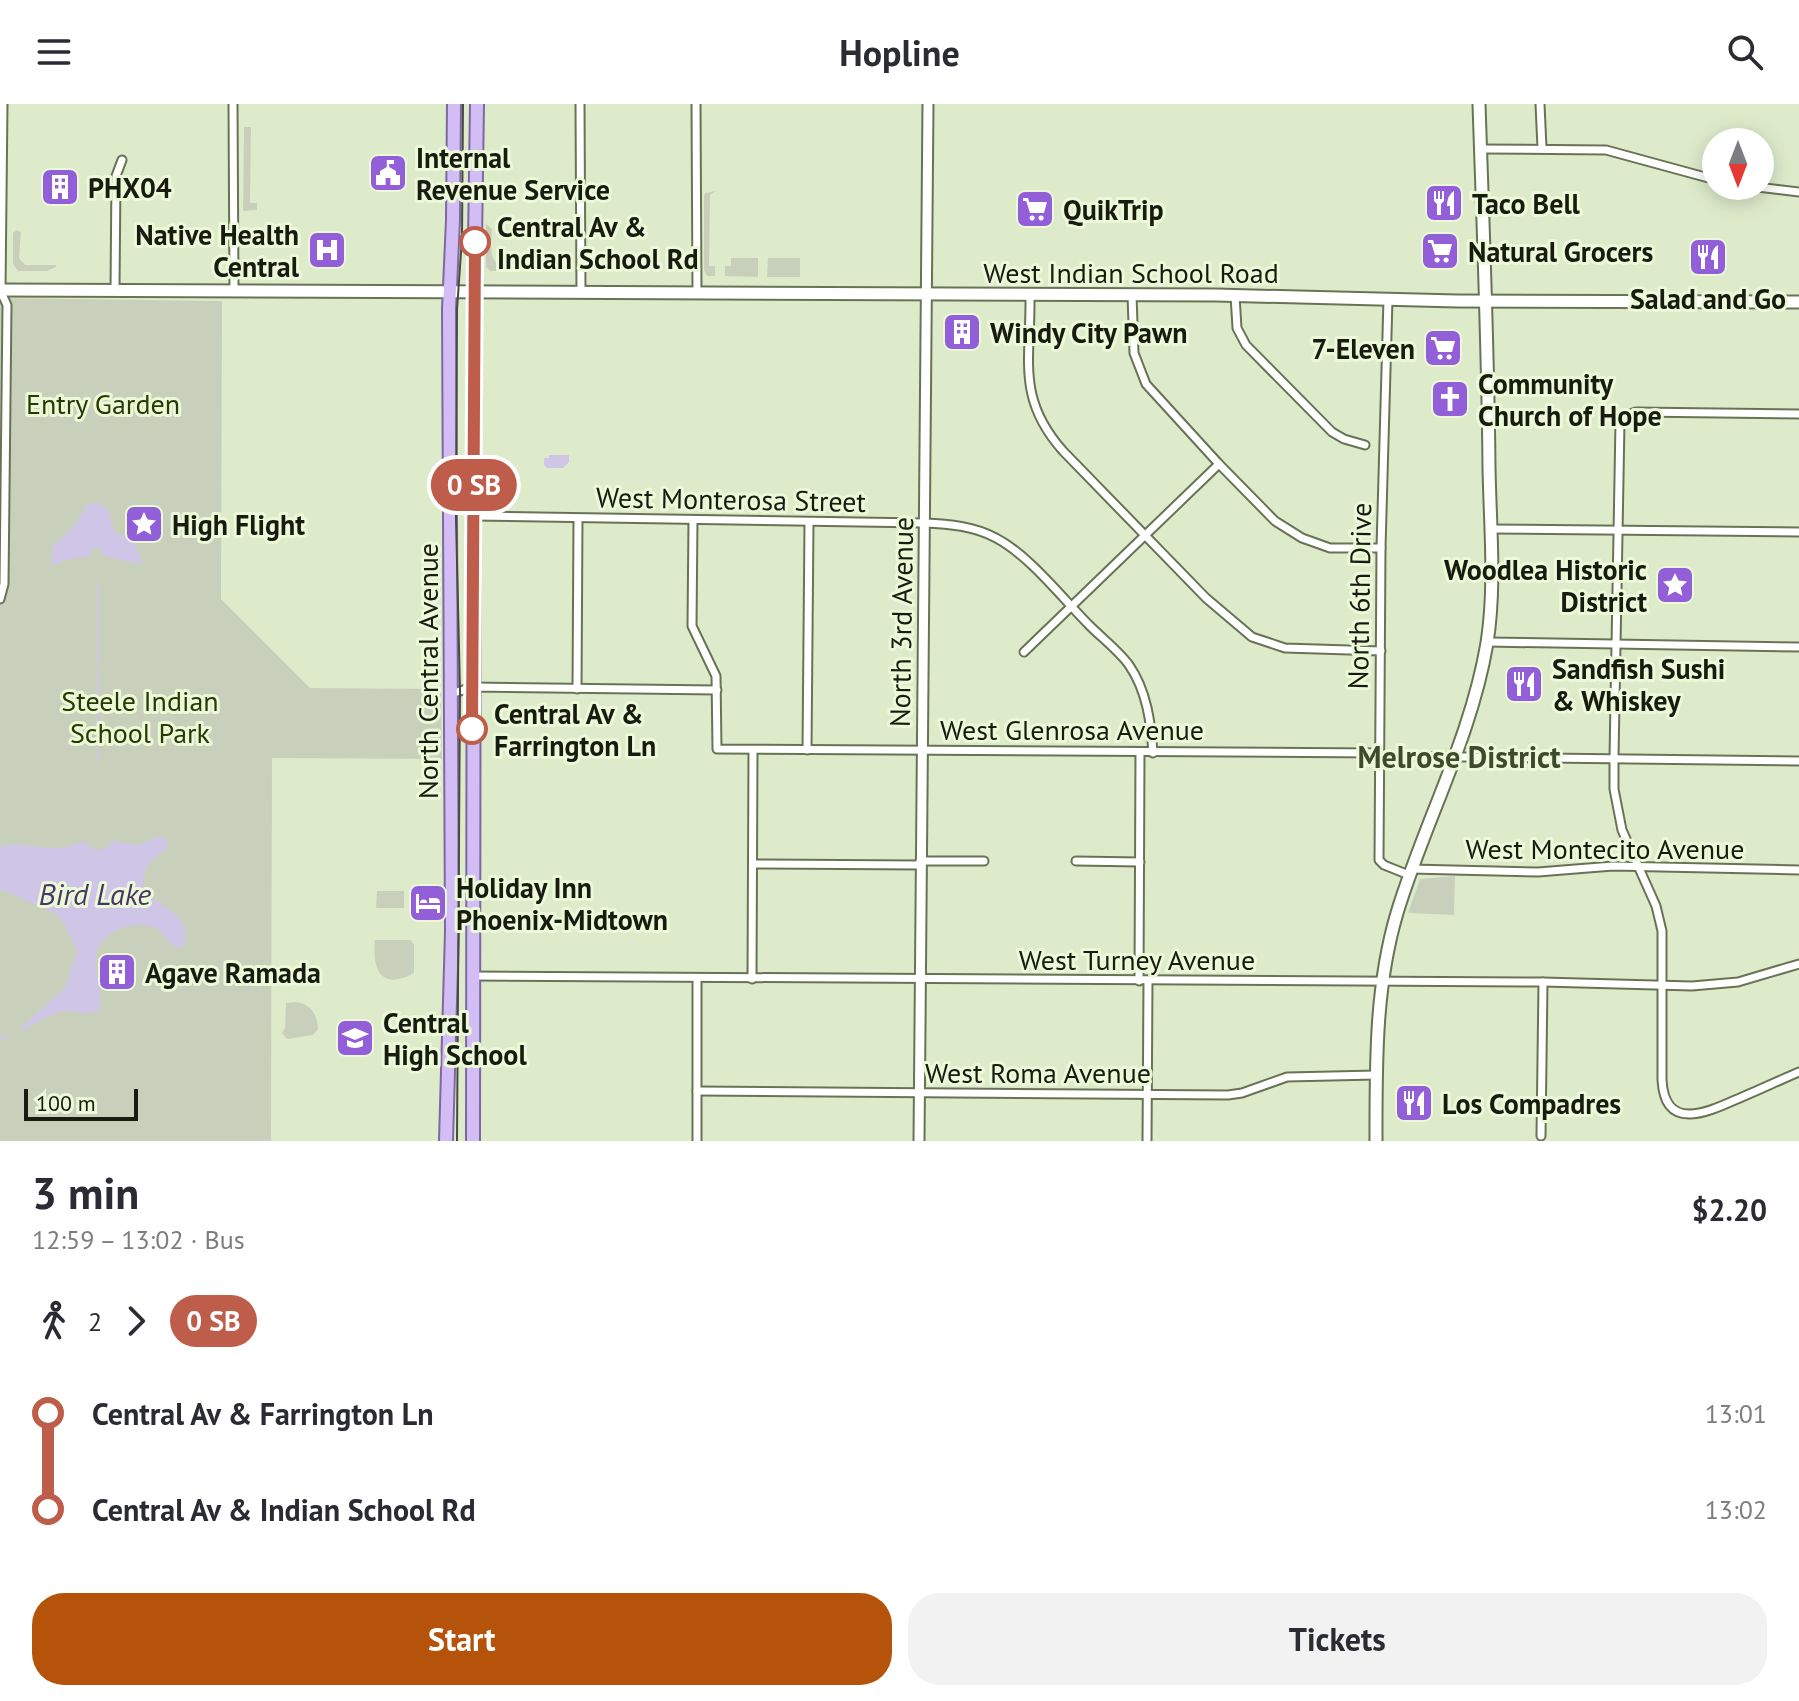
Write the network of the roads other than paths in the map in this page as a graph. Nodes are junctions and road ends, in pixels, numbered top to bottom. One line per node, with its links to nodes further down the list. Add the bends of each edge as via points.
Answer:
1 (2, 104): 16 (street)
2 (233, 104): 19 (street)
3 (454, 104): 18 (main road, North Central Avenue)
4 (477, 104): 18 (main road, North Central Avenue)
5 (580, 104): 20 (street)
6 (696, 104): 21 (street)
7 (928, 104): 22 (street, North 3rd Avenue)
8 (1479, 104): 11 (main road)
9 (1540, 104): 10 (street)
10 (1542, 148): 11 (street); 13 (street, via 1606,150)
11 (1481, 149): 27 (main road)
12 (122, 160): 17 (street, via 116,176)
13 (1702, 176)
14 (1774, 189): 15 (street)
15 (1799, 192)
16 (0, 290): 17 (main road, West Indian School Road); 42 (street, via 7,305)
17 (115, 290): 19 (main road, West Indian School Road)
18 (462, 290): 19 (main road, West Indian School Road); 20 (main road, West Indian School Road); 32 (main road, North Central Avenue); 52 (main road, North Central Avenue)
19 (234, 291)
20 (581, 292): 21 (main road, West Indian School Road)
21 (697, 293): 22 (main road, West Indian School Road)
22 (926, 295): 23 (main road, West Indian School Road); 36 (street, North 3rd Avenue)
23 (1030, 295): 24 (main road, West Indian School Road); 40 (street, via 1029,389 1036,414 1063,451)
24 (1132, 295): 25 (main road, West Indian School Road); 31 (street, via 1134,353 1146,384)
25 (1235, 295): 26 (main road, West Indian School Road); 30 (street, via 1237,328 1246,345 1332,432)
26 (1388, 299): 27 (main road, West Indian School Road); 41 (street, North 6th Drive)
27 (1485, 301): 28 (main road, West Indian School Road); 37 (main road)
28 (1799, 302)
29 (1799, 414): 38 (street, via 1636,412 1625,417 1619,427)
30 (1365, 445)
31 (1219, 464): 40 (street); 41 (street, via 1275,521 1302,538 1330,548)
32 (474, 516): 33 (street, West Monterosa Street); 49 (main road, North Central Avenue)
33 (578, 519): 34 (street, West Monterosa Street); 50 (street)
34 (693, 520): 35 (street, West Monterosa Street); 51 (street, via 692,626 712,665)
35 (809, 522): 36 (street, West Monterosa Street); 54 (street)
36 (924, 523): 43 (street, West Monterosa Street, via 960,526 996,538); 55 (street, North 3rd Avenue)
37 (1490, 529): 38 (street); 44 (main road)
38 (1618, 530): 39 (street); 45 (street)
39 (1799, 532)
40 (1146, 534): 43 (street); 47 (street, via 1206,598 1252,637 1285,648)
41 (1381, 548): 47 (street, North 6th Drive)
42 (0, 599)
43 (1072, 607): 48 (street); 57 (street, West Monterosa Street, via 1129,665 1146,703)
44 (1487, 642): 45 (street); 59 (main road)
45 (1616, 644): 46 (street); 60 (street)
46 (1799, 647)
47 (1381, 651): 58 (street, North 6th Drive)
48 (1024, 652)
49 (472, 687): 50 (street); 52 (street); 71 (main road, North Central Avenue)
50 (577, 689): 51 (street)
51 (717, 690): 53 (street, West Glenrosa Avenue, via 717,749)
52 (451, 694): 86 (main road, North Central Avenue)
53 (753, 750): 54 (street, West Glenrosa Avenue); 66 (street)
54 (807, 750): 55 (street, West Glenrosa Avenue)
55 (922, 750): 56 (street, West Glenrosa Avenue); 65 (street, North 3rd Avenue)
56 (1140, 753): 57 (street, West Glenrosa Avenue); 64 (street)
57 (1153, 753): 58 (street, West Glenrosa Avenue)
58 (1379, 754): 59 (street, West Glenrosa Avenue); 69 (street, North 6th Drive, via 1379,860)
59 (1457, 757): 60 (street, West Glenrosa Avenue); 69 (main road)
60 (1614, 758): 61 (street, West Glenrosa Avenue); 67 (street, via 1622,830)
61 (1799, 761)
62 (984, 861): 65 (street)
63 (1076, 861): 64 (street)
64 (1140, 862): 75 (street)
65 (920, 863): 66 (street); 74 (street, North 3rd Avenue)
66 (753, 864): 73 (street)
67 (1638, 867): 68 (street, West Montecito Avenue); 69 (street, West Montecito Avenue); 79 (street, via 1662,931)
68 (1799, 870)
69 (1410, 872): 77 (main road)
70 (1799, 964): 79 (street, West Turney Avenue, via 1738,982)
71 (472, 976): 72 (street, West Turney Avenue); 87 (main road, North Central Avenue)
72 (697, 978): 73 (street, West Turney Avenue); 82 (street)
73 (752, 979): 74 (street, West Turney Avenue)
74 (919, 980): 75 (street, West Turney Avenue); 83 (street, North 3rd Avenue)
75 (1139, 981): 76 (street, West Turney Avenue)
76 (1148, 981): 77 (street, West Turney Avenue); 84 (street)
77 (1382, 981): 78 (street, West Turney Avenue); 81 (main road)
78 (1543, 982): 79 (street, West Turney Avenue); 85 (street)
79 (1664, 986): 80 (street, via 1663,1093 1675,1111 1691,1116 1708,1112)
80 (1799, 1072)
81 (1376, 1075): 84 (street, West Roma Avenue, via 1287,1077 1228,1095); 91 (main road)
82 (697, 1091): 83 (street, West Roma Avenue); 88 (street)
83 (919, 1093): 84 (street, West Roma Avenue); 89 (street, North 3rd Avenue)
84 (1148, 1095): 90 (street)
85 (1541, 1136)
86 (446, 1141)
87 (473, 1141)
88 (697, 1141)
89 (919, 1141)
90 (1147, 1141)
91 (1376, 1141)

